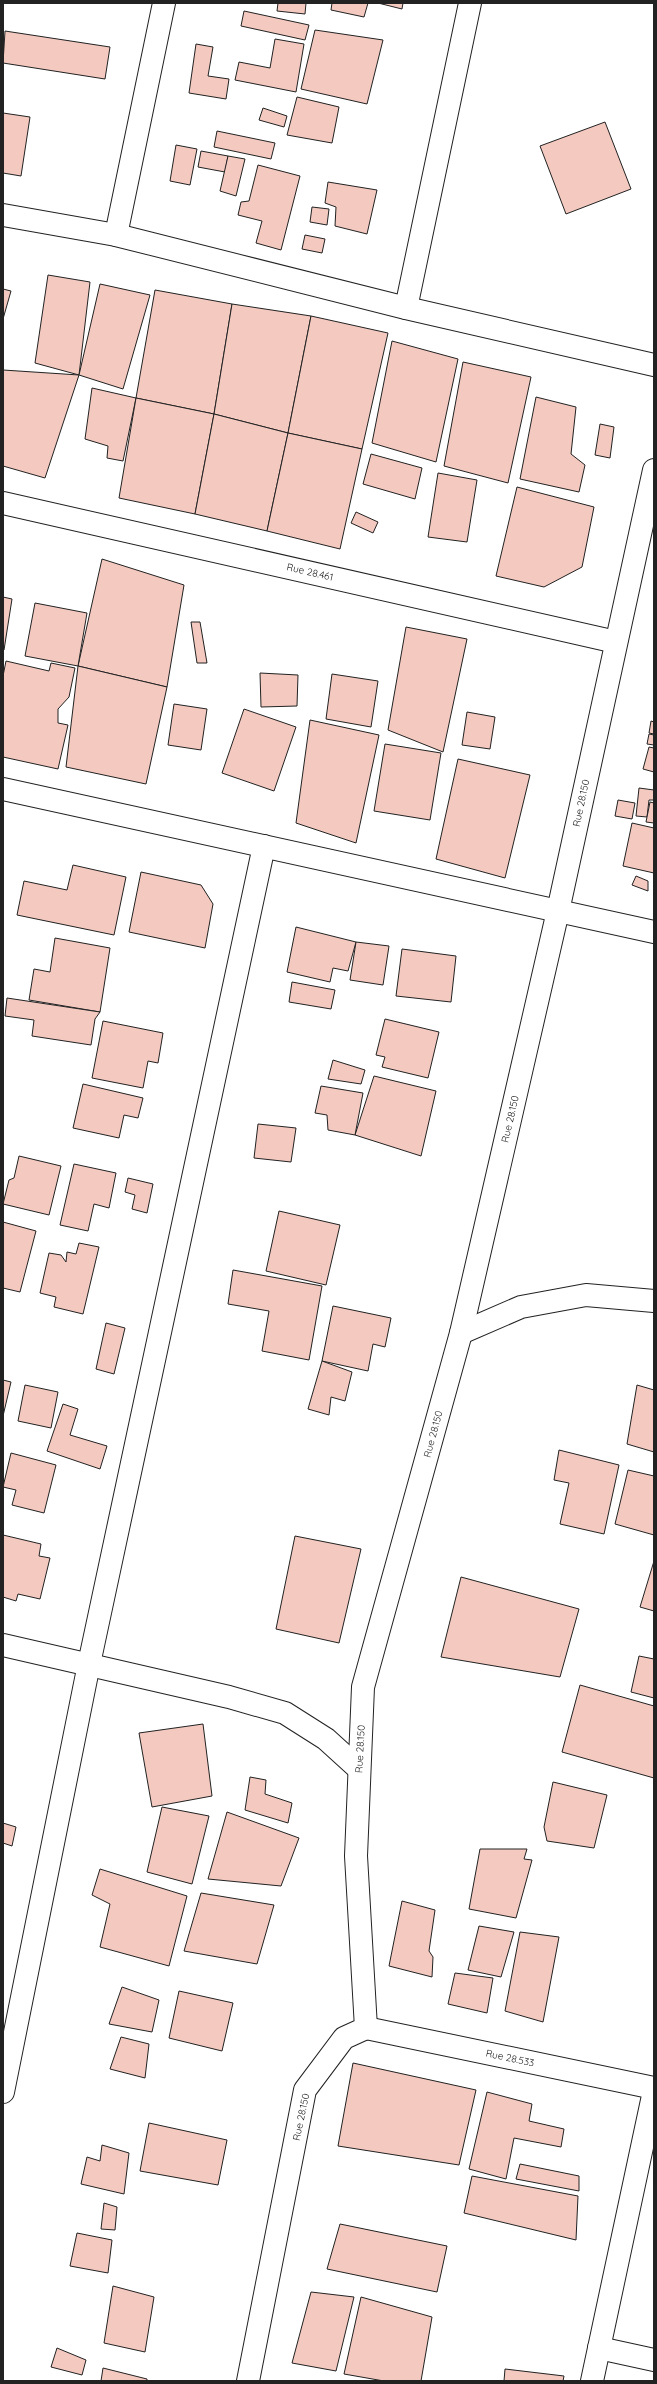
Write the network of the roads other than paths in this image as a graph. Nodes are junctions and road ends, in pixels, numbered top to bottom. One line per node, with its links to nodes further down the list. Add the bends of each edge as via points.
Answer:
1 (164, 3): 4 (street)
2 (470, 3): 5 (street)
3 (3, 215): 4 (street)
4 (116, 235): 5 (street)
5 (406, 308): 6 (street)
6 (654, 365)
7 (654, 470): 9 (street, Rue 28.150)
8 (3, 503): 9 (street, Rue 28.461)
9 (616, 642): 12 (street, Rue 28.150)
10 (3, 789): 11 (street)
11 (264, 846): 12 (street); 17 (street)
12 (558, 911): 13 (street); 15 (street, Rue 28.150)
13 (654, 932)
14 (654, 1301): 15 (street, via 586,1295 521,1307)
15 (461, 1333): 18 (street, Rue 28.150, via 364,1687)
16 (3, 1645): 17 (street)
17 (89, 1664): 18 (street, via 285,1713 326,1739); 22 (street)
18 (359, 1769): 19 (street, Rue 28.150, via 356,1856)
19 (366, 2028): 20 (street, Rue 28.533); 25 (street, Rue 28.150, via 344,2038 305,2090)
20 (654, 2088)
21 (654, 2091): 23 (street)
22 (3, 2092)
23 (599, 2348): 24 (street); 26 (street)
24 (654, 2360)
25 (248, 2381)
26 (592, 2381)

